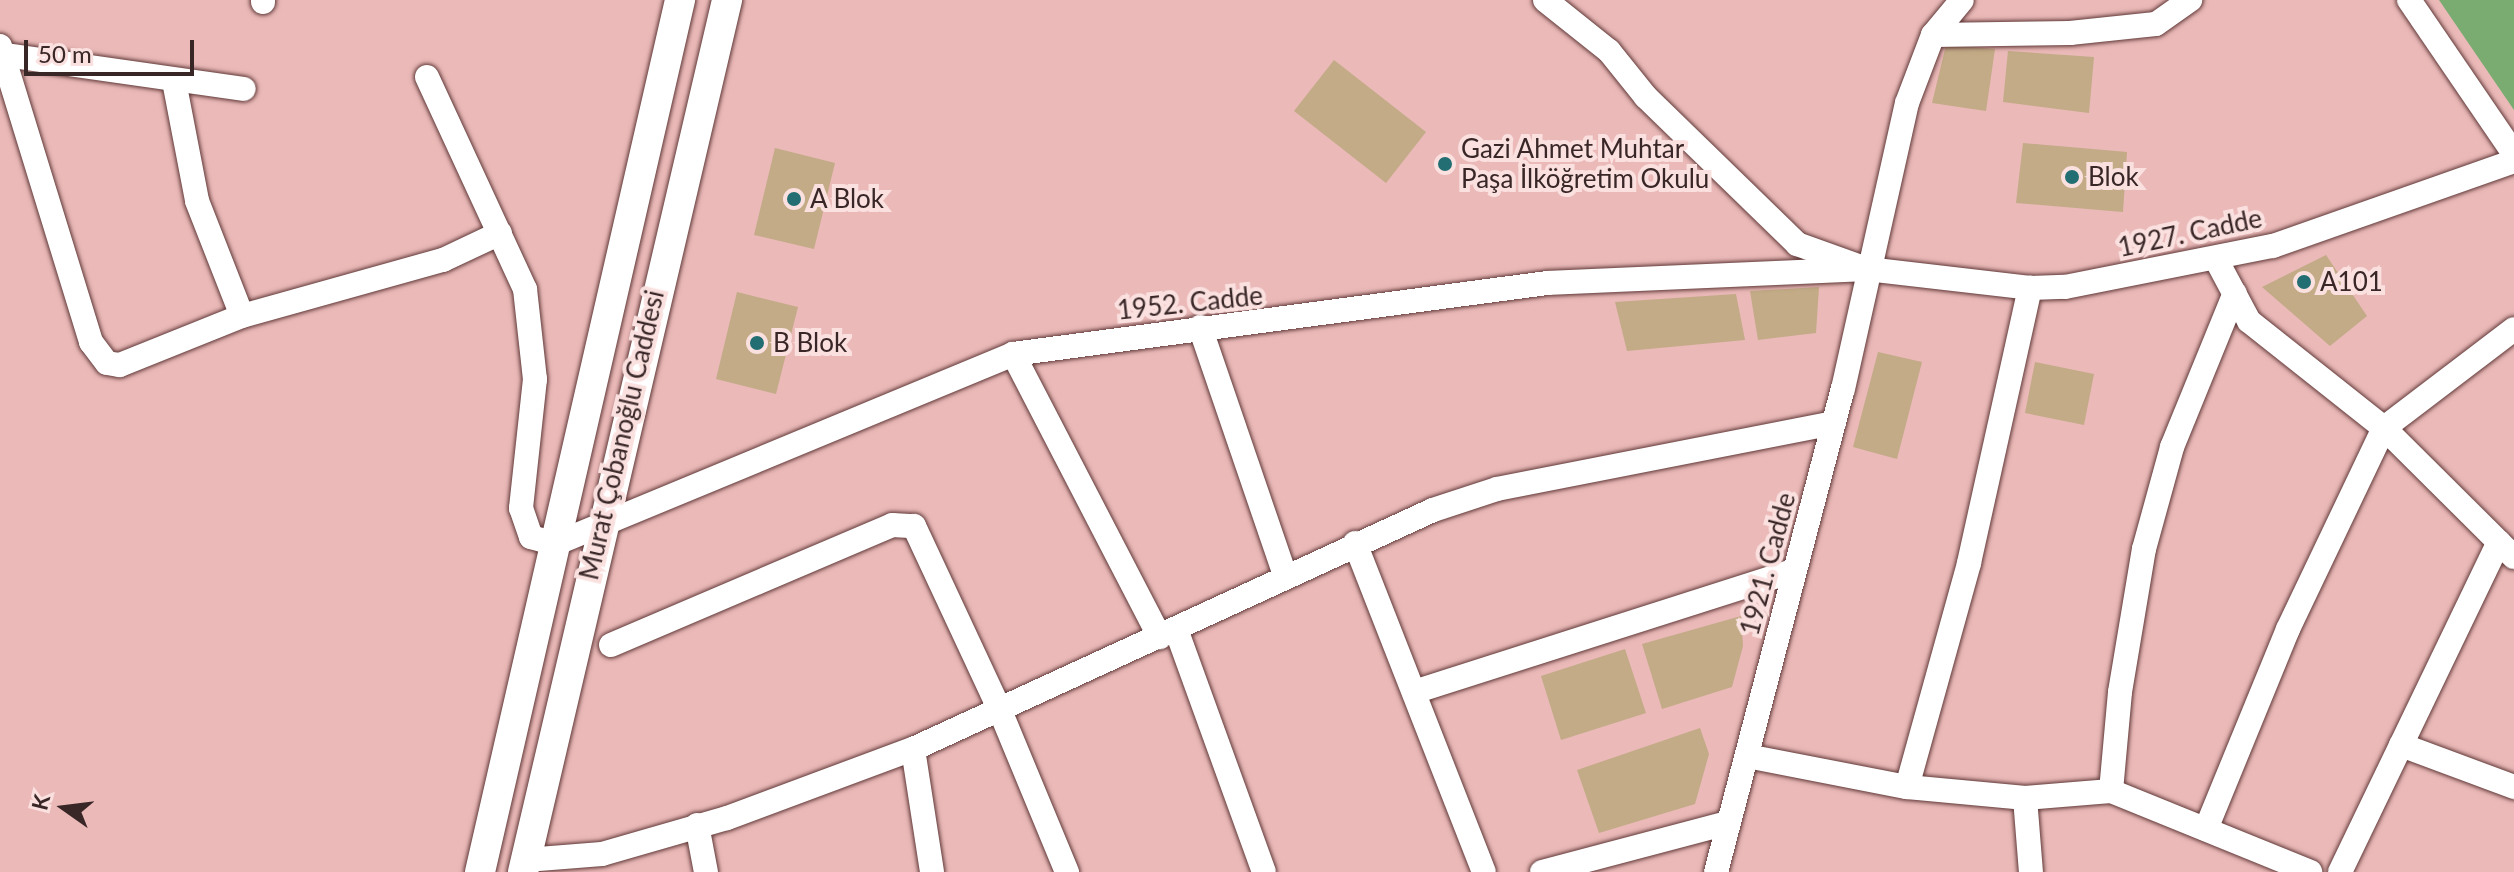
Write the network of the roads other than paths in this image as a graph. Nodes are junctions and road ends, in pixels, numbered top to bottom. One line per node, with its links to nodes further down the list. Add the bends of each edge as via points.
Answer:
1 (680, 0): 27 (main road, Murat Çobanoğlu Caddesi)
2 (727, 0): 25 (main road, Murat Çobanoğlu Caddesi)
3 (1545, 0): 16 (street, via 1609,51 1646,97 1797,244)
4 (1962, 0): 7 (street)
5 (2190, 0): 7 (street, via 2156,24 2070,33)
6 (2409, 0): 12 (street)
7 (1933, 35): 16 (street, 1921. Cadde, via 1907,103)
8 (3, 50): 10 (street); 19 (street, via 97,355 120,365)
9 (427, 77): 14 (street)
10 (174, 81): 11 (street); 19 (street, via 197,201)
11 (244, 89)
12 (2514, 154)
13 (2514, 161): 15 (street, 1927. Cadde)
14 (500, 233): 19 (street, via 443,260); 27 (street, via 525,289 534,345 523,519 531,537)
15 (2217, 261): 17 (street, 1927. Cadde, via 2065,287); 18 (street)
16 (1867, 269): 17 (street, 1927. Cadde); 20 (street, 1952. Cadde, via 1547,283 1278,322); 23 (street, 1921. Cadde)
17 (2030, 288): 38 (street, via 1969,563)
18 (2235, 293): 24 (street, via 2249,321); 40 (street, via 2172,447 2144,549 2120,692)
19 (242, 316)
20 (1200, 327): 22 (street, 1952. Cadde); 30 (street)
21 (2514, 329): 24 (street)
22 (1013, 354): 25 (street, 1952. Cadde); 31 (street)
23 (1834, 423): 26 (street, via 1497,489); 29 (street, 1921. Cadde)
24 (2384, 428): 28 (street); 44 (street, via 2288,629)
25 (599, 529): 27 (street, 1952. Cadde); 45 (main road, Murat Çobanoğlu Caddesi)
26 (1355, 543): 30 (street); 33 (street)
27 (555, 544): 46 (main road, Murat Çobanoğlu Caddesi)
28 (2506, 550): 35 (street)
29 (1794, 571): 33 (street); 37 (street, 1921. Cadde)
30 (1285, 575): 31 (street)
31 (1168, 633): 34 (street); 50 (street)
32 (611, 645): 34 (street, via 892,525 914,526)
33 (1414, 692): 51 (street)
34 (999, 708): 36 (street); 49 (street)
35 (2401, 745): 39 (street); 56 (street)
36 (913, 749): 43 (street); 48 (street)
37 (1747, 756): 38 (street); 42 (street, 1921. Cadde)
38 (1907, 787): 41 (street)
39 (2514, 787)
40 (2111, 791): 41 (street); 44 (street)
41 (2025, 798): 54 (street)
42 (1727, 823): 52 (street); 53 (street, 1921. Cadde)
43 (697, 825): 45 (street, via 602,854); 47 (street)
44 (2206, 829): 55 (street)
45 (524, 866)
46 (480, 872)
47 (706, 872)
48 (932, 872)
49 (1067, 872)
50 (1264, 872)
51 (1484, 872)
52 (1542, 872)
53 (1716, 872)
54 (2031, 872)
55 (2310, 872)
56 (2340, 872)

